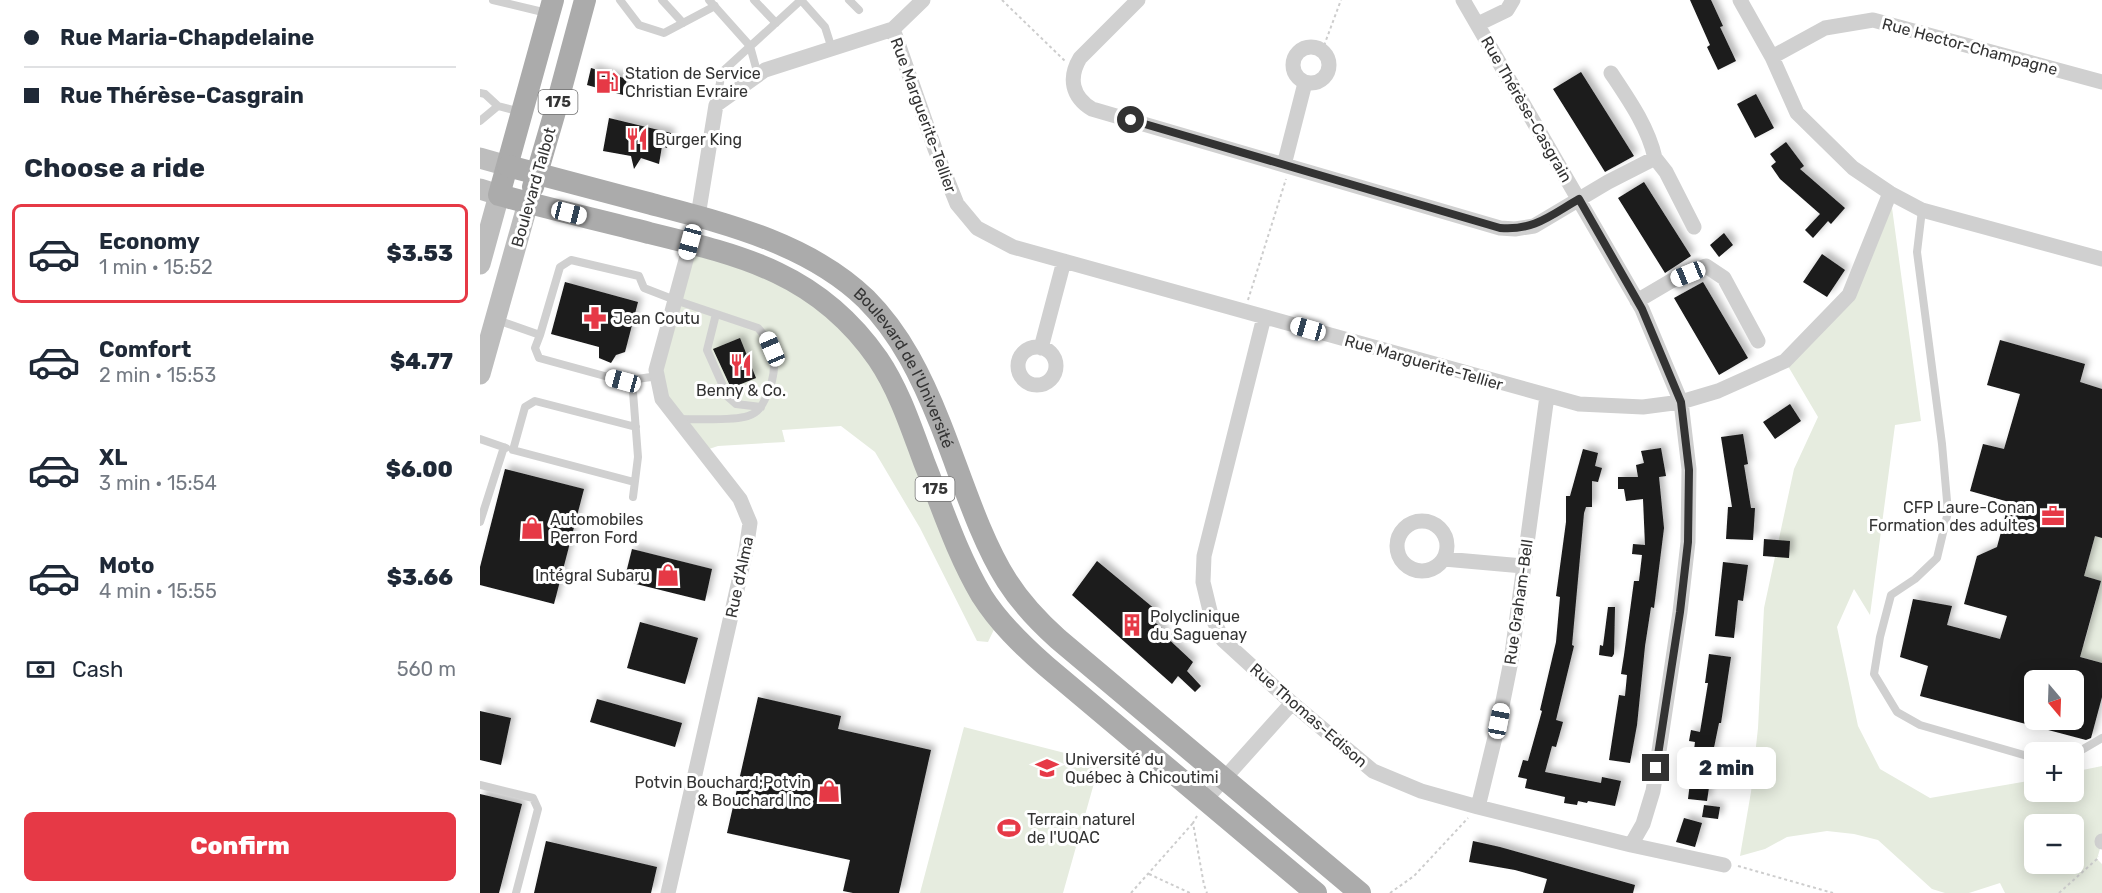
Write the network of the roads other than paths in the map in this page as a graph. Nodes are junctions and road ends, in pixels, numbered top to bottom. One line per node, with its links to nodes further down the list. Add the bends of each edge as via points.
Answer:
1 (493, 0): 14 (lane)
2 (585, 0): 36 (main road, Boulevard Talbot / 175)
3 (620, 0): 17 (lane, via 639,26 664,33)
4 (662, 0): 17 (lane)
5 (754, 0): 16 (lane)
6 (801, 0): 16 (lane); 21 (lane, via 825,27)
7 (849, 0): 15 (lane)
8 (923, 0): 19 (street)
9 (1138, 0): 35 (street, via 1080,58 1073,76 1083,104)
10 (1463, 0): 18 (street, Rue Thérèse-Casgrain)
11 (1513, 0): 18 (street, Rue Thérèse-Casgrain, via 1508,10)
12 (1740, 0): 22 (street)
13 (712, 3): 17 (lane); 20 (lane)
14 (551, 7): 30 (main road, Boulevard Talbot / 175)
15 (859, 10)
16 (776, 22): 20 (lane)
17 (683, 23)
18 (1478, 24): 39 (street, Rue Thérèse-Casgrain)
19 (893, 29): 21 (street); 46 (street, Rue Marguerite-Tellier, via 957,204 977,228 1013,246)
20 (750, 46): 24 (lane); 28 (lane, via 722,72)
21 (832, 49): 24 (street)
22 (1772, 57): 25 (street, Rue Hector-Champagne, via 1825,28 1873,20); 38 (street, via 1797,113 1853,168)
23 (1611, 73): 33 (street, via 1651,140)
24 (758, 75): 28 (street)
25 (2102, 82)
26 (1305, 83): 26 (street, via 1293,71 1293,60 1300,50 1311,47 1322,51 1329,61 1327,74 1318,82); 35 (street)
27 (480, 93): 29 (lane)
28 (716, 105): 42 (street)
29 (498, 106): 30 (lane); 31 (lane)
30 (522, 113): 34 (main road, Boulevard Talbot / 175)
31 (480, 121)
32 (480, 158): 34 (main road, Boulevard de l'Université)
33 (1654, 158): 39 (street); 43 (street, via 1666,172)
34 (508, 166): 36 (main road, Boulevard de l'Université / 175); 37 (main road, Boulevard Talbot / 175)
35 (1287, 166): 39 (street, via 1500,228 1534,226)
36 (536, 174): 40 (main road, Boulevard Talbot / 175); 42 (main road, Boulevard de l'Université / 175)
37 (490, 192): 40 (main road, Boulevard de l'Université / 175); 47 (main road, Boulevard Talbot)
38 (1890, 193): 41 (street); 60 (street, Rue Marguerite-Tellier, via 1850,295 1785,361 1718,391)
39 (1579, 199): 49 (street, Rue Thérèse-Casgrain)
40 (528, 203): 44 (main road, Boulevard de l'Université / 175); 52 (main road, Boulevard Talbot)
41 (1922, 210): 45 (street); 75 (lane, via 1917,252 1948,512 1937,558 1891,595 1874,674 1897,712 1920,725)
42 (698, 216): 44 (street, Rue d'Alma); 76 (main road, Boulevard de l'Université / 175, via 743,229 815,261 839,276 881,316 926,387 984,536 1021,601 1058,639)
43 (1694, 227)
44 (690, 242): 48 (street, Rue d'Alma); 78 (main road, Boulevard de l'Université / 175, via 768,267 804,286 848,322 892,383 958,547 983,597 999,619 1021,644)
45 (2102, 259)
46 (1064, 261): 51 (street, Rue Marguerite-Tellier); 55 (street)
47 (480, 264)
48 (675, 300): 50 (lane); 53 (lane, via 644,288 639,276 571,260 560,267); 57 (street, Rue d'Alma, via 656,370)
49 (1637, 301): 54 (street, via 1706,266 1724,278); 60 (street, Rue Thérèse-Casgrain)
50 (716, 314): 61 (lane, via 707,350 728,397 733,402); 61 (lane, via 758,328 767,337 774,376)
51 (1264, 317): 59 (street, Rue Marguerite-Tellier); 72 (street, Rue Thomas-Edison, via 1204,556 1203,582 1222,640)
52 (495, 320): 53 (lane); 56 (main road, Boulevard Talbot)
53 (540, 335): 58 (lane, via 536,348 539,358 623,381)
54 (1758, 341)
55 (1041, 348)
56 (480, 374)
57 (658, 376): 58 (lane); 62 (street, Rue d'Alma, via 662,399)
58 (632, 379): 63 (lane)
59 (1547, 396): 60 (street, Rue Marguerite-Tellier, via 1589,405 1643,407); 71 (street, Rue Graham-Bell)
60 (1681, 402): 80 (street, Rue Thérèse-Casgrain, via 1689,470 1688,542 1680,612 1653,791 1643,824)
61 (761, 407): 62 (lane, via 746,417)
62 (678, 419): 84 (street, Rue d'Alma, via 740,499 750,523)
63 (636, 427): 66 (lane, via 535,401 525,407); 67 (lane, via 638,457)
64 (480, 439): 65 (lane)
65 (504, 447): 66 (lane); 69 (lane)
66 (513, 450): 67 (lane)
67 (634, 482): 68 (lane)
68 (633, 497)
69 (480, 522)
70 (1444, 559): 71 (street)
71 (1523, 566): 79 (street, Rue Graham-Bell, via 1511,661)
72 (1292, 703): 76 (street); 79 (street, Rue Thomas-Edison, via 1373,771 1421,791)
73 (2102, 738): 74 (lane)
74 (2084, 749)
75 (2024, 755)
76 (1224, 778): 78 (street); 82 (main road, Boulevard de l'Université / 175)
77 (480, 785): 83 (lane, via 532,798 538,809)
78 (1205, 800): 85 (main road, Boulevard de l'Université / 175)
79 (1478, 807): 80 (street, Rue Thomas-Edison)
80 (1630, 845): 81 (street, Rue Thomas-Edison)
81 (1724, 865)
82 (1349, 890)
83 (516, 893)
84 (668, 893)
85 (1316, 893)

